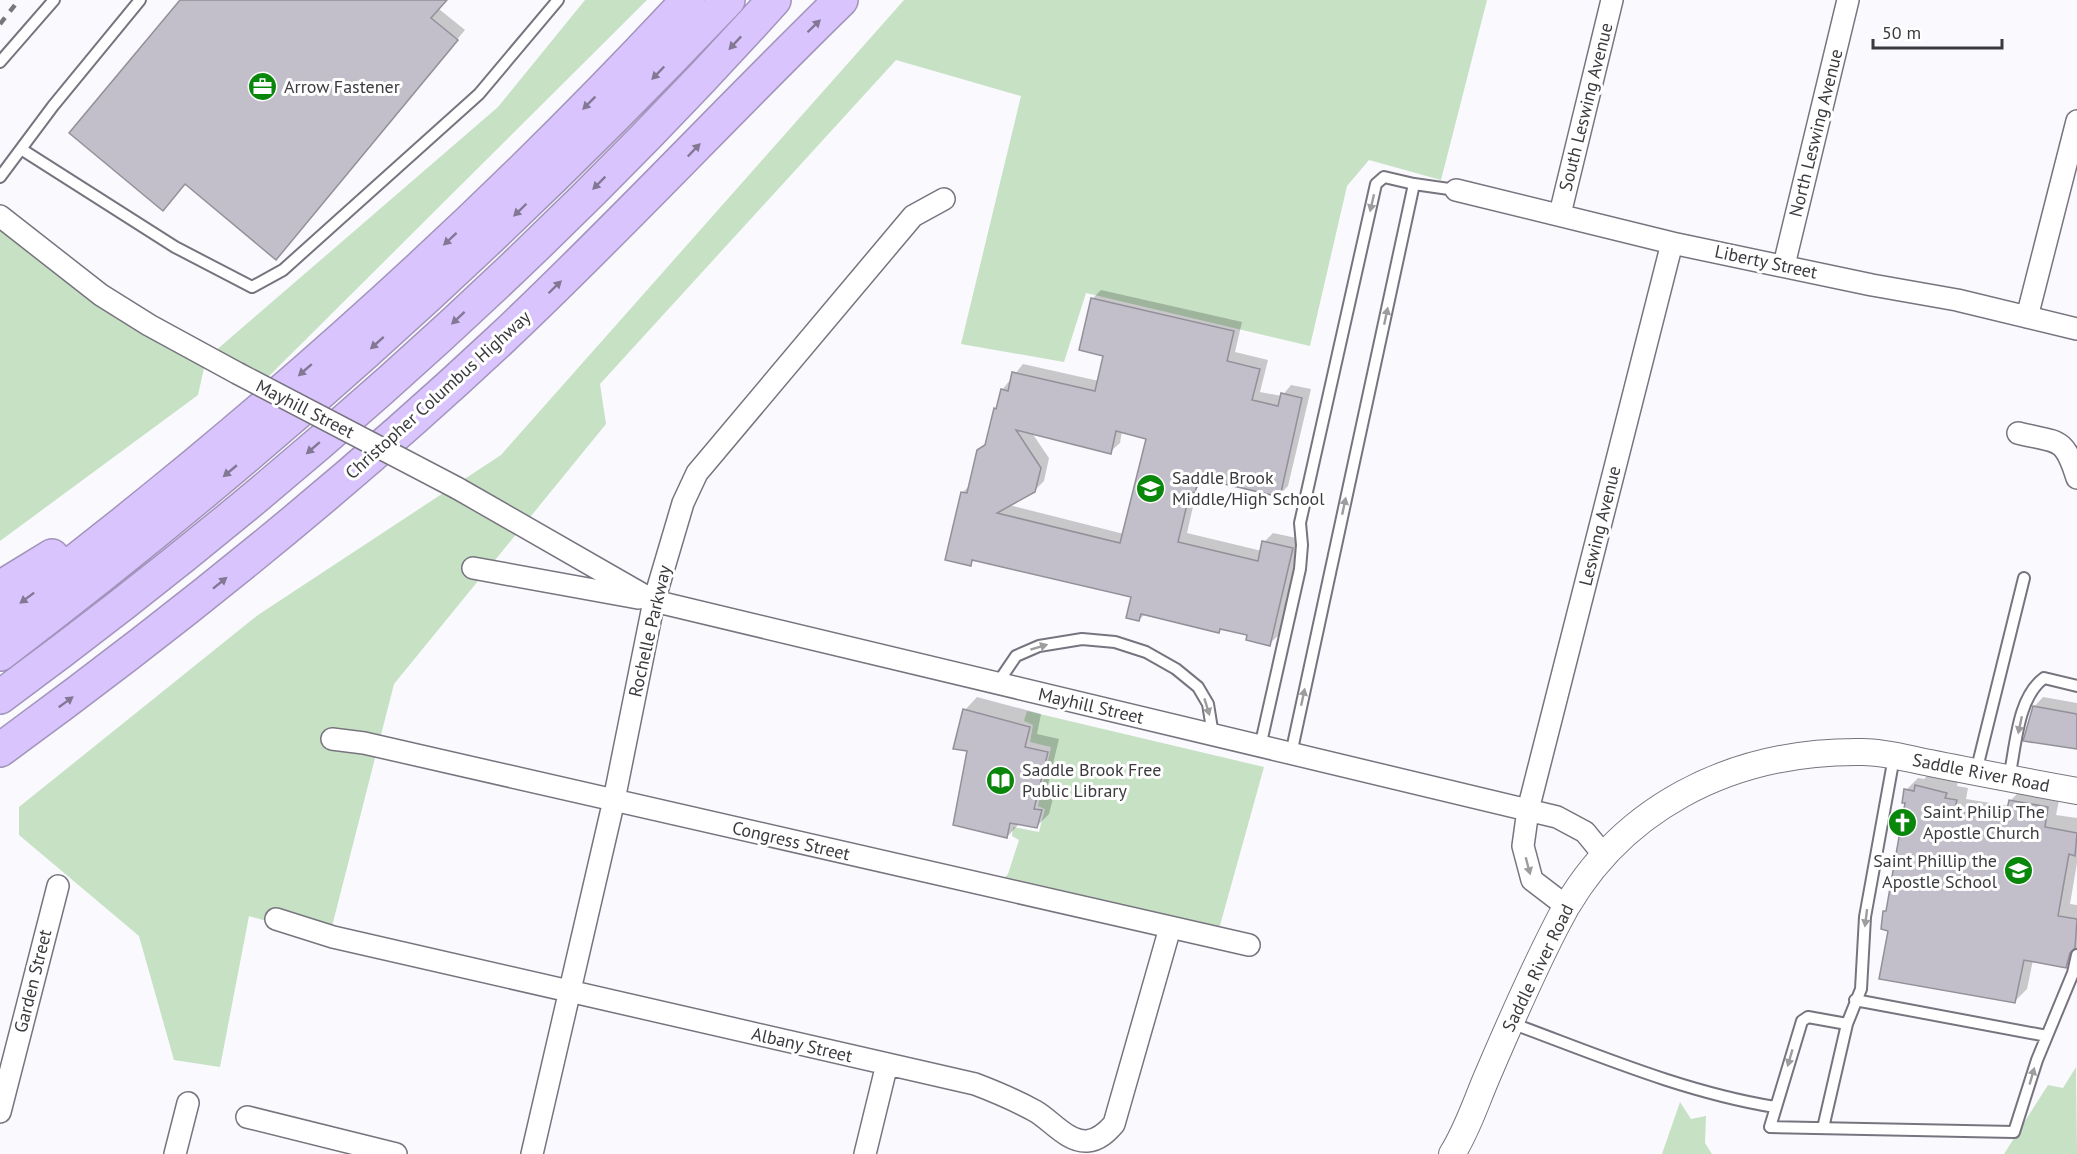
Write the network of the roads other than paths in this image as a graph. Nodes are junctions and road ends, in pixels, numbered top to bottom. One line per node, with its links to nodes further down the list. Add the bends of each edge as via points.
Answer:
1 (54, 0): 10 (lane)
2 (140, 0): 12 (lane)
3 (558, 0): 12 (lane, via 479,94 283,270 252,287 175,247)
4 (688, 0): 25 (highway, one-way to 25, via 446,243)
5 (728, 0): 31 (highway, one-way to 31, via 558,174 375,344 209,488)
6 (774, 0): 34 (highway, one-way to 34, via 587,196 397,374 216,530)
7 (841, 0): 37 (highway, Christopher Columbus Highway, one-way to 7, via 167,626 438,397 595,249)
8 (1612, 0): 17 (street, South Leswing Avenue)
9 (1848, 0): 20 (street, North Leswing Avenue)
10 (0, 62)
11 (2077, 121): 21 (street)
12 (21, 149): 13 (lane)
13 (0, 177)
14 (1414, 184): 15 (lane); 38 (lane, one-way to 38, via 1384,177 1376,184 1300,523 1300,569); 39 (lane, one-way to 14)
15 (1456, 190): 17 (street, Liberty Street)
16 (944, 200): 29 (street, Rochelle Parkway, via 913,216 697,473 683,502)
17 (1560, 214): 19 (street, Liberty Street)
18 (0, 216): 29 (street, Mayhill Street, bridge, via 101,295 148,325 457,488)
19 (1672, 243): 20 (street, Liberty Street); 45 (street, Leswing Avenue)
20 (1784, 265): 21 (street, Liberty Street)
21 (2027, 317): 22 (street, Liberty Street)
22 (2077, 329)
23 (2018, 433): 24 (street, via 2064,446)
24 (2077, 478)
25 (171, 483): 28 (highway, via 117,511); 30 (highway, one-way to 30)
26 (473, 568): 29 (street, Mayhill Street)
27 (2024, 578): 41 (lane)
28 (0, 588)
29 (654, 602): 32 (street, Mayhill Street); 44 (street, Rochelle Parkway)
30 (0, 619)
31 (0, 654)
32 (997, 684): 35 (street, Mayhill Street); 35 (lane, one-way to 35, via 1016,656 1039,646 1082,639 1115,642 1146,652 1198,687 1209,704)
33 (2077, 686): 42 (lane, one-way to 42, via 2044,678 2035,685 2023,712)
34 (0, 697)
35 (1213, 735): 38 (street, Mayhill Street)
36 (332, 739): 44 (street, Congress Street)
37 (6, 746)
38 (1260, 747): 39 (street, Mayhill Street)
39 (1291, 754): 45 (street, Mayhill Street)
40 (1894, 757): 41 (street, Saddle River Road); 46 (street, Saddle River Road, via 1866,752 1824,753 1743,768 1676,796); 54 (lane, one-way to 54, via 1865,917 1861,989)
41 (1976, 772): 42 (street, Saddle River Road)
42 (2009, 778): 43 (street, Saddle River Road)
43 (2077, 791)
44 (614, 800): 50 (street, Congress Street); 53 (street, Rochelle Parkway)
45 (1528, 810): 46 (street, Mayhill Street, via 1557,817 1585,832); 48 (street, one-way to 48, via 1523,846 1532,879)
46 (1603, 854): 48 (street, Saddle River Road)
47 (58, 886): 61 (street, Garden Street)
48 (1566, 906): 55 (street, Saddle River Road)
49 (276, 919): 53 (street, Albany Street, via 333,937)
50 (1170, 928): 51 (street, Congress Street); 58 (street, Albany Street, via 1114,1124 1098,1138 1076,1139 1037,1112 975,1084)
51 (1249, 945)
52 (2077, 955): 57 (lane)
53 (569, 991): 58 (street, Albany Street); 66 (street, Rochelle Parkway)
54 (1856, 1000): 56 (lane); 57 (lane)
55 (1510, 1022): 60 (lane, via 1655,1077 1731,1100); 68 (street, Saddle River Road)
56 (1847, 1024): 60 (lane, one-way to 60, via 1808,1017 1802,1021); 63 (lane)
57 (2047, 1036): 63 (lane, one-way to 57, via 2014,1132)
58 (887, 1064): 67 (street)
59 (188, 1103): 64 (street)
60 (1775, 1107): 63 (lane, via 1770,1127)
61 (0, 1112)
62 (247, 1118): 65 (street)
63 (1823, 1128)
64 (175, 1154)
65 (396, 1154)
66 (532, 1154)
67 (865, 1154)
68 (1452, 1154)

